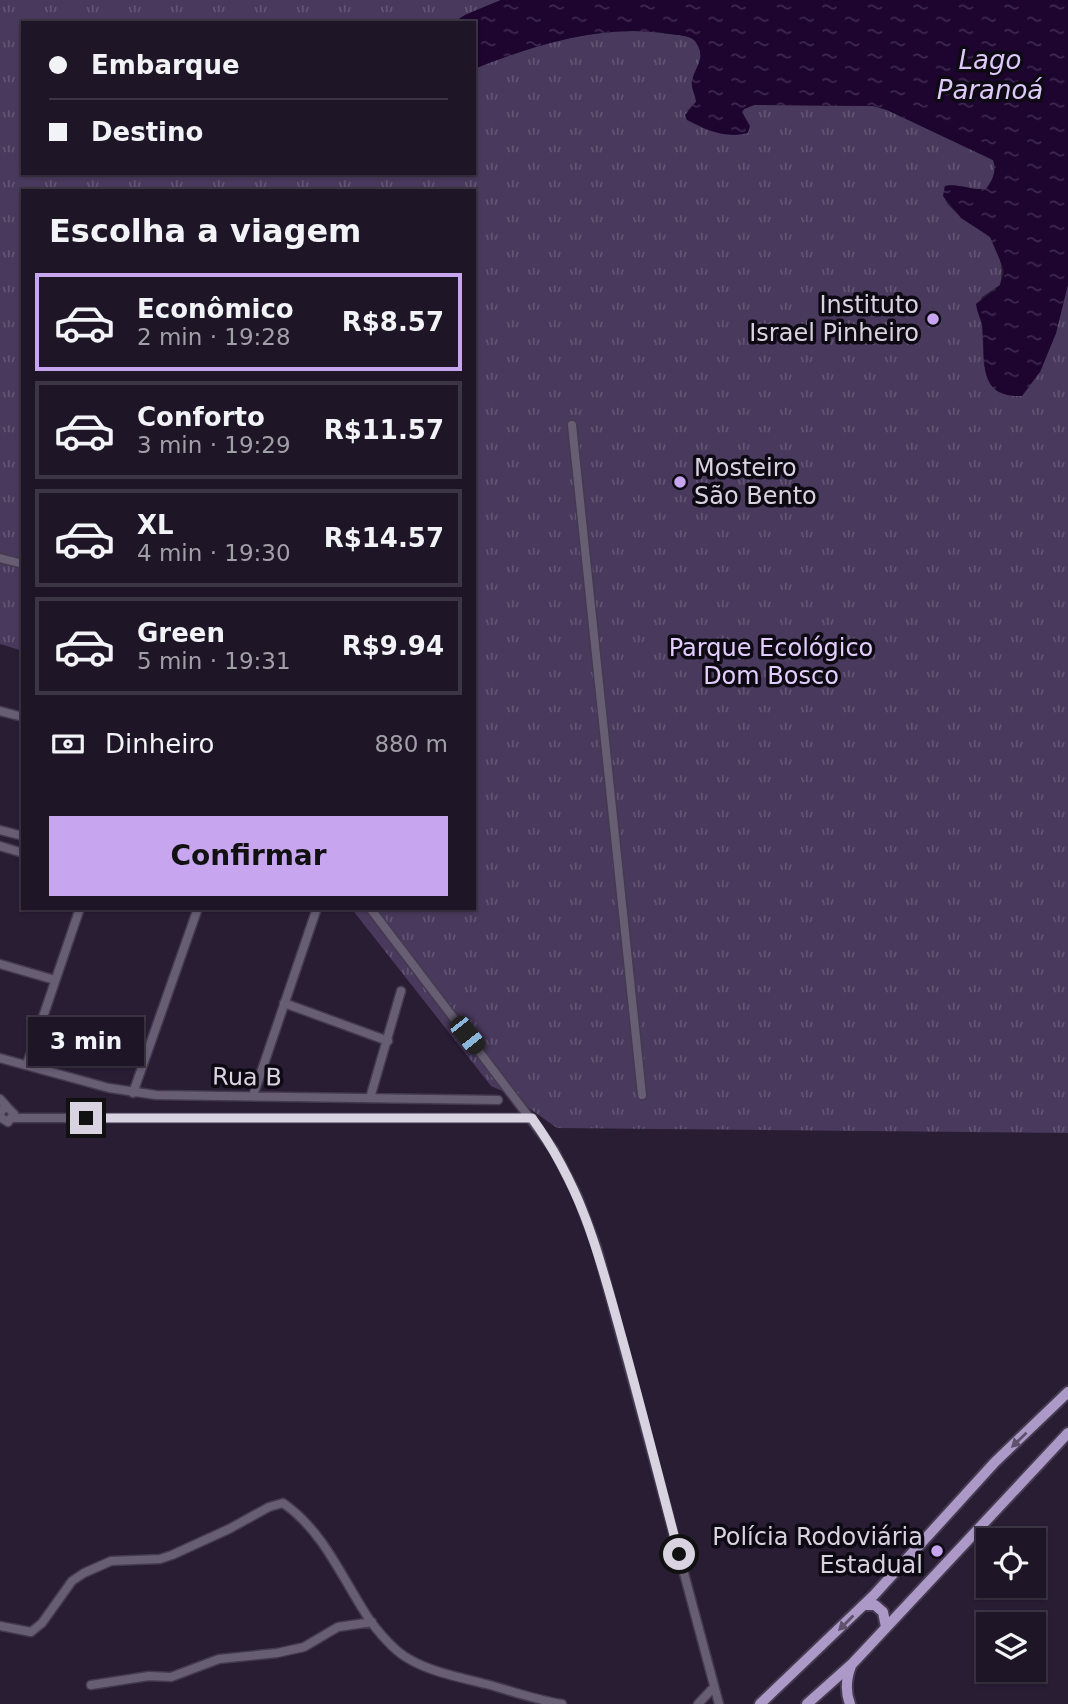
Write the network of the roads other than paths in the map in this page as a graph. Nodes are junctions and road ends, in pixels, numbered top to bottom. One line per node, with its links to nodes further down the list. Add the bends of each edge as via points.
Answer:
1 (572, 425): 23 (street)
2 (0, 558): 3 (street)
3 (21, 563)
4 (0, 711): 5 (street)
5 (21, 716)
6 (0, 830): 7 (street)
7 (21, 835)
8 (0, 846): 9 (street)
9 (21, 852)
10 (79, 910): 15 (street)
11 (197, 910): 21 (street)
12 (316, 910): 17 (street)
13 (372, 910): 28 (street)
14 (0, 964): 15 (street)
15 (55, 980): 20 (street)
16 (401, 991): 18 (street)
17 (284, 1003): 18 (street); 22 (street)
18 (387, 1041): 24 (street)
19 (0, 1058): 20 (street, Rua B)
20 (27, 1064): 21 (street, Rua B)
21 (133, 1093): 22 (street, Rua B)
22 (253, 1096): 24 (street, Rua B)
23 (642, 1096)
24 (370, 1098): 26 (street, Rua B)
25 (0, 1099): 27 (street)
26 (498, 1100)
27 (1, 1112): 28 (street, via 8,1122 14,1118)
28 (532, 1118): 37 (street, via 567,1172 597,1248)
29 (1068, 1392): 31 (main road, one-way to 31, via 995,1462)
30 (1068, 1433): 34 (main road)
31 (864, 1605): 34 (main road, via 883,1612); 41 (main road, one-way to 41)
32 (372, 1622): 33 (street, via 321,1541 300,1515 283,1503 172,1555 111,1561 84,1573 72,1581 31,1632); 36 (street, via 338,1627 304,1647 219,1658 171,1677); 38 (street, via 407,1658 422,1665)
33 (0, 1626)
34 (886, 1627): 35 (main road)
35 (853, 1663): 42 (main road); 43 (main road, via 846,1687)
36 (91, 1685)
37 (714, 1687): 39 (street); 40 (street)
38 (562, 1704)
39 (698, 1704)
40 (719, 1704)
41 (760, 1704)
42 (807, 1704)
43 (850, 1704)

